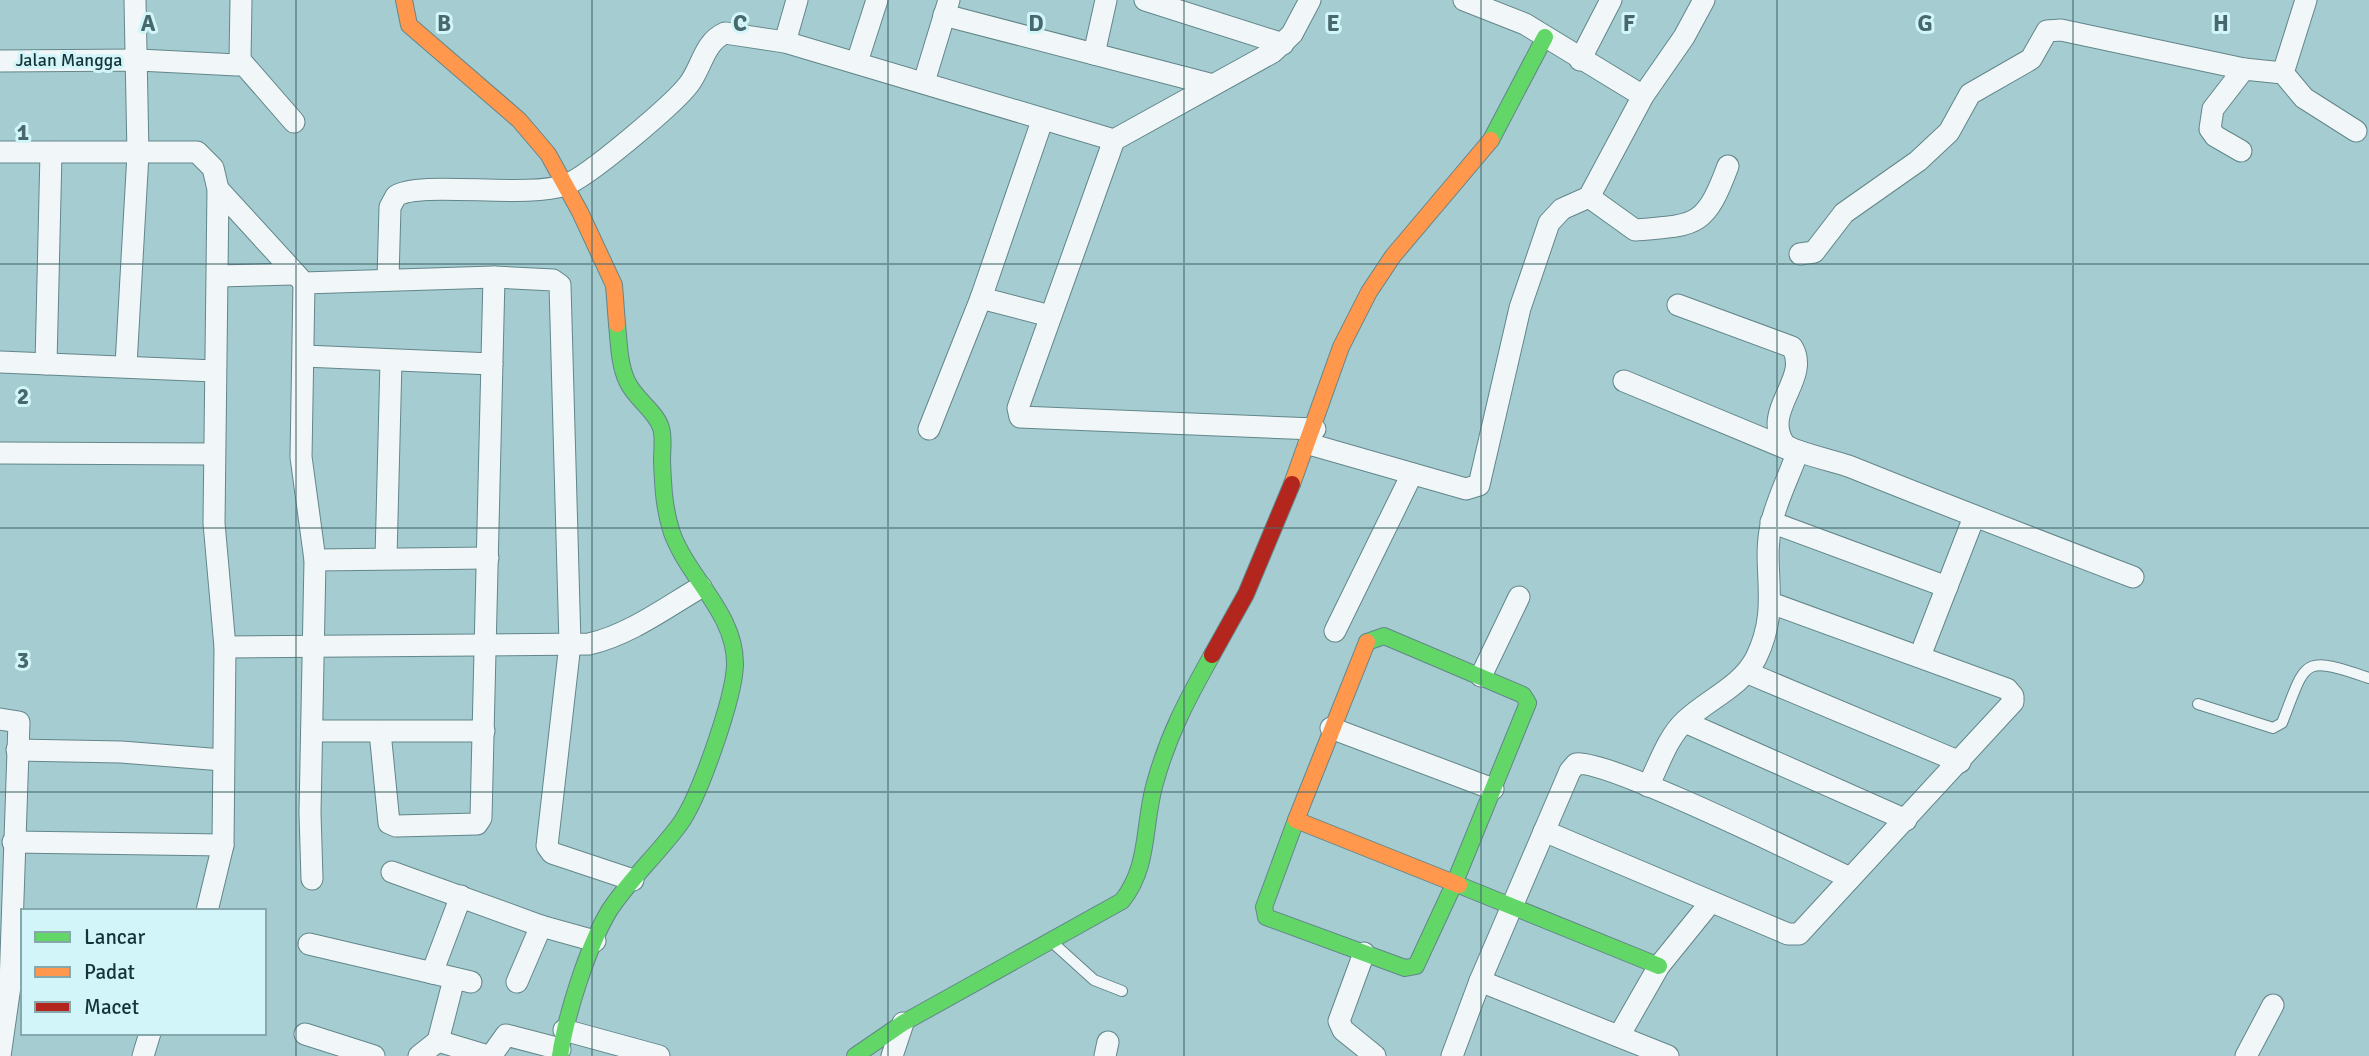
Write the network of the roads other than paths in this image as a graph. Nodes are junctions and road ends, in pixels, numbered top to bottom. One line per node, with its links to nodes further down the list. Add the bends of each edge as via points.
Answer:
1 (135, 0): 18 (street)
2 (241, 0): 21 (street)
3 (404, 0): 37 (street, via 408,25 519,120 548,154)
4 (797, 0): 15 (street)
5 (877, 0): 22 (street)
6 (1106, 0): 17 (street)
7 (1145, 0): 16 (street)
8 (1310, 0): 16 (street)
9 (1464, 0): 14 (street, via 1502,12)
10 (1611, 0): 19 (street)
11 (1704, 0): 27 (street)
12 (2306, 0): 24 (street)
13 (946, 8): 17 (street); 25 (street)
14 (1545, 37): 19 (street); 57 (street, via 1487,147 1393,256 1369,292 1341,347)
15 (785, 42): 22 (street); 37 (street, via 734,33 718,36 687,87 620,148)
16 (1283, 44): 26 (street)
17 (1094, 54): 26 (street)
18 (139, 60): 20 (street, Jalan Mangga); 21 (street, Jalan Mangga); 35 (street)
19 (1580, 60): 27 (street)
20 (0, 61)
21 (238, 62): 29 (street)
22 (857, 62): 25 (street)
23 (2244, 69): 24 (street); 32 (street, via 2213,110 2210,129); 40 (street, via 2061,30 2047,31 2031,59 1970,94 1949,132 1918,161 1844,213 1814,252)
24 (2283, 73): 30 (street, via 2304,98)
25 (924, 82): 28 (street)
26 (1213, 85): 31 (street)
27 (1643, 96): 39 (street)
28 (1042, 121): 31 (street); 45 (street)
29 (294, 122)
30 (2356, 131)
31 (1114, 140): 47 (street)
32 (2241, 151)
33 (0, 152): 34 (street)
34 (51, 153): 35 (street); 51 (street)
35 (138, 154): 38 (street, via 200,153 213,168); 53 (street)
36 (1728, 166): 39 (street, via 1710,209 1701,218 1676,227 1635,230)
37 (566, 185): 44 (street, via 402,192 390,207); 68 (street, via 614,285 623,370 661,427 666,512)
38 (218, 189): 41 (street); 43 (street)
39 (1589, 197): 61 (street, via 1562,209 1549,223 1520,308 1479,485 1466,489)
40 (1800, 254)
41 (219, 276): 43 (street); 54 (street)
42 (494, 277): 44 (street); 52 (street); 74 (street, via 553,280 561,289)
43 (299, 278): 44 (street); 48 (street)
44 (388, 279)
45 (981, 298): 47 (street); 56 (street)
46 (1678, 305): 58 (street, via 1792,347 1797,368 1778,419 1782,440)
47 (1050, 316): 57 (street, via 1017,408 1025,419)
48 (304, 356): 49 (street); 66 (street, via 301,457)
49 (391, 361): 52 (street); 64 (street)
50 (0, 362): 51 (street)
51 (46, 364): 53 (street)
52 (492, 364): 65 (street)
53 (126, 365): 54 (street)
54 (215, 371): 60 (street)
55 (1624, 381): 58 (street)
56 (929, 429)
57 (1312, 436): 61 (street); 110 (street, via 1246,594 1175,721 1154,786 1135,885 1122,901)
58 (1793, 450): 62 (street, via 1840,463); 63 (street)
59 (0, 453): 60 (street)
60 (213, 454): 76 (street)
61 (1412, 474): 72 (street)
62 (1974, 517): 67 (street); 69 (street)
63 (1771, 522): 69 (street); 71 (street)
64 (386, 558): 65 (street); 66 (street)
65 (488, 558): 75 (street)
66 (315, 560): 73 (street)
67 (2133, 577)
68 (701, 587): 74 (street, via 604,640); 101 (street, via 728,625 734,642 730,693 694,800 666,843)
69 (1947, 587): 77 (street)
70 (1519, 597): 79 (street)
71 (1771, 603): 77 (street); 78 (street, via 1766,631)
72 (1335, 631)
73 (313, 644): 75 (street); 76 (street); 85 (street)
74 (570, 644): 75 (street); 101 (street, via 547,850)
75 (486, 645): 86 (street)
76 (225, 647): 89 (street)
77 (1920, 656): 90 (street, via 2007,689 2013,696 2013,702)
78 (1748, 673): 83 (street); 90 (street)
79 (1481, 676): 84 (street, via 1384,636 1371,638 1364,645); 92 (street, via 1523,695 1528,703)
80 (2369, 678): 81 (lane, via 2325,663 2308,666 2282,723 2273,728)
81 (2198, 704)
82 (0, 719): 88 (street, via 19,722)
83 (1685, 722): 91 (street); 94 (street)
84 (1331, 728): 92 (street); 93 (street)
85 (312, 731): 87 (street); 100 (street)
86 (484, 731): 87 (street); 87 (street, via 481,818 477,824 396,826 386,820)
87 (380, 732)
88 (17, 750): 89 (street); 96 (street)
89 (223, 760): 97 (street)
90 (1959, 762): 94 (street)
91 (1648, 786): 95 (street, via 1591,764 1576,764); 99 (street)
92 (1493, 789): 102 (street)
93 (1296, 820): 102 (street); 112 (street, via 1264,907 1266,917)
94 (1906, 820): 99 (street)
95 (1544, 831): 104 (street); 105 (street)
96 (13, 842): 97 (street); 108 (street)
97 (223, 845): 106 (street)
98 (391, 872): 103 (street)
99 (1850, 878): 104 (street, via 1805,930 1795,935)
100 (312, 879)
101 (633, 880): 109 (street, via 610,910)
102 (1455, 882): 105 (street); 112 (street, via 1416,965 1405,968)
103 (461, 896): 107 (street); 114 (street)
104 (1710, 903): 113 (street)
105 (1503, 906): 113 (street); 115 (street)
106 (207, 909)
107 (541, 926): 109 (street); 116 (street)
108 (18, 927): 126 (street)
109 (595, 941): 124 (street)
110 (1052, 942): 117 (lane, via 1094,980); 119 (street)
111 (309, 944): 114 (street)
112 (1364, 953): 134 (street, via 1339,1021 1343,1030)
113 (1659, 967): 122 (street)
114 (432, 973): 123 (street, via 462,980)
115 (1480, 981): 122 (street); 125 (street)
116 (517, 982)
117 (1122, 991)
118 (2273, 1005): 136 (street)
119 (903, 1023): 132 (street); 133 (street)
120 (305, 1034): 128 (street)
121 (149, 1035): 127 (street)
122 (1619, 1036): 135 (street)
123 (438, 1041): 129 (street); 130 (street)
124 (561, 1045): 130 (street, via 506,1035); 131 (street)
125 (1456, 1055)
126 (0, 1056)
127 (143, 1056)
128 (374, 1056)
129 (419, 1056)
130 (489, 1056)
131 (659, 1056)
132 (855, 1056)
133 (892, 1056)
134 (1375, 1056)
135 (1668, 1056)
136 (2246, 1056)

